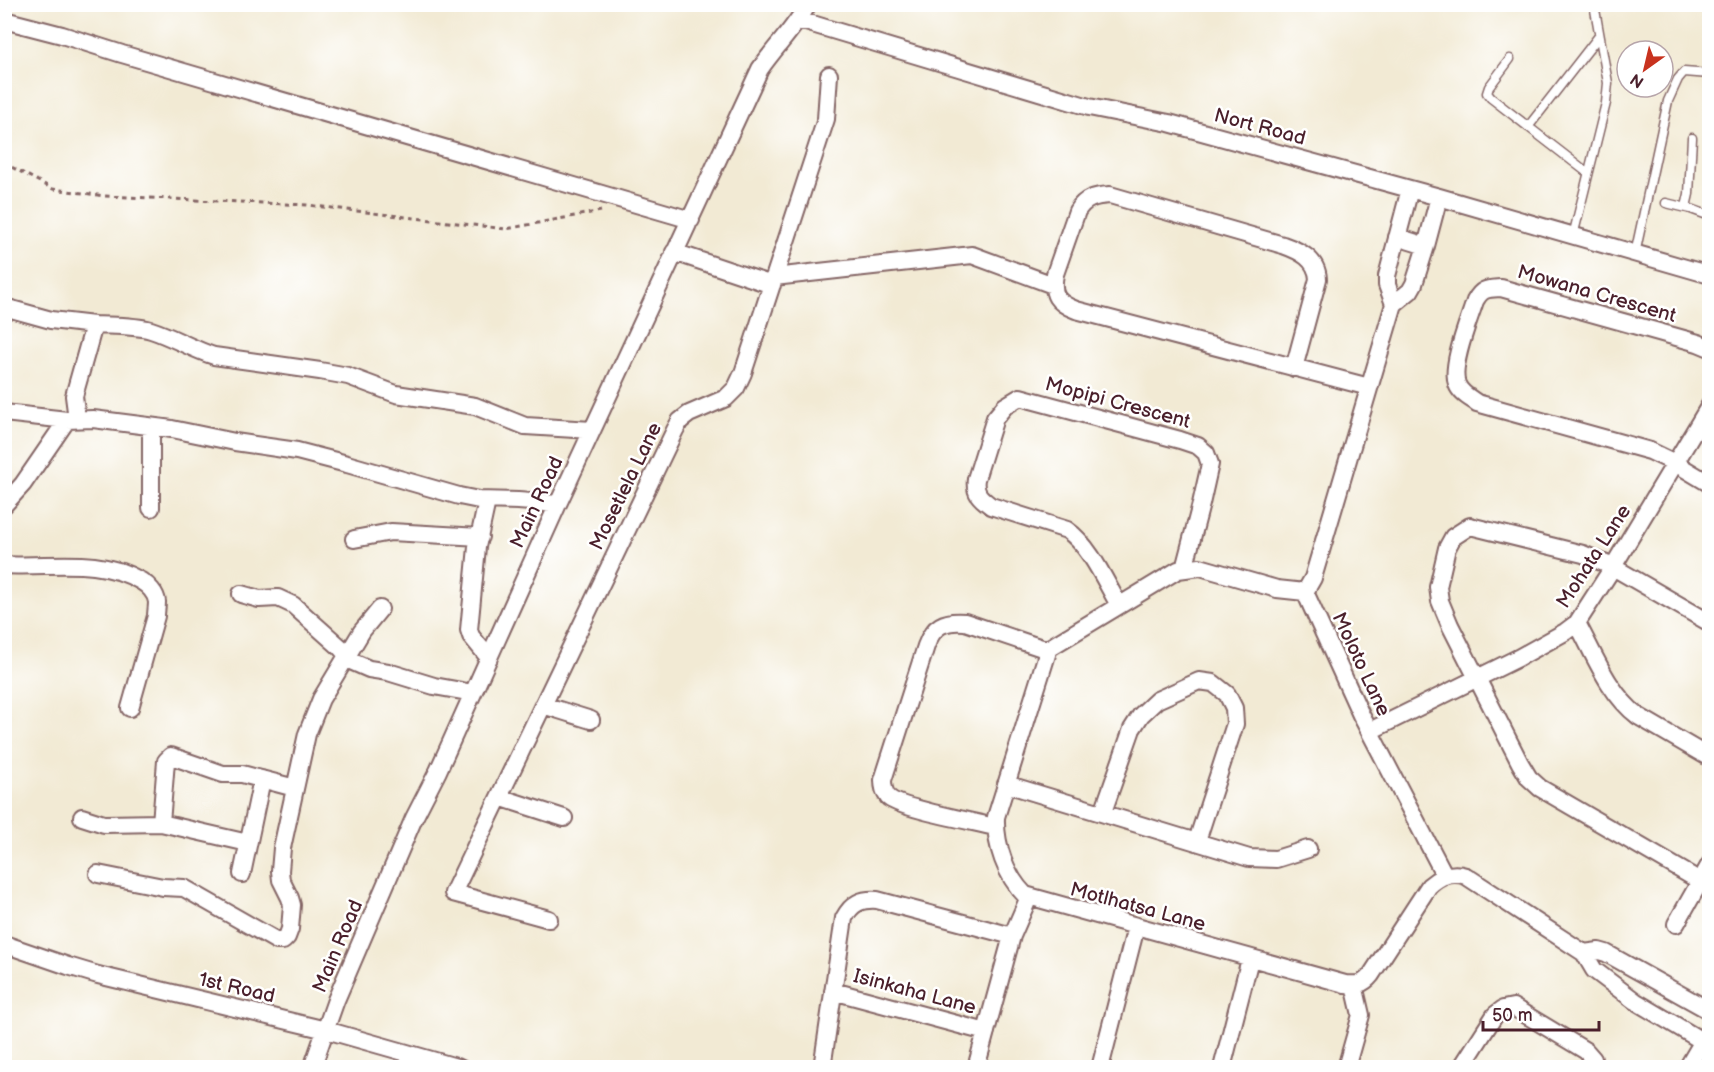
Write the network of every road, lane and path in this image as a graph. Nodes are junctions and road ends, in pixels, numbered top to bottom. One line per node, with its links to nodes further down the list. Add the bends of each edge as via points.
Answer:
1 (808, 4): 4 (street, Main Road)
2 (1594, 4): 5 (lane)
3 (4, 20): 19 (street)
4 (799, 20): 13 (street, Nort Road, via 1089,107 1169,123); 19 (street, Main Road, via 760,69)
5 (1599, 36): 9 (lane); 12 (lane, via 1608,83)
6 (1510, 59): 9 (lane, via 1487,93)
7 (1710, 74): 24 (lane, via 1684,72 1668,101)
8 (829, 75): 26 (street, Mosetlela Lane, via 826,119)
9 (1528, 127): 12 (lane)
10 (1692, 138): 16 (lane)
11 (4, 163): 17 (path, via 53,189 105,196 307,205 506,229)
12 (1588, 173): 20 (lane)
13 (1410, 189): 14 (street, Nort Road); 21 (street)
14 (1439, 197): 20 (street, Nort Road); 22 (street)
15 (1666, 203): 16 (lane)
16 (1686, 207): 18 (lane)
17 (608, 210)
18 (1710, 216)
19 (691, 219): 23 (street, Main Road)
20 (1573, 236): 24 (street, Nort Road)
21 (1397, 237): 22 (street); 28 (street, via 1387,276)
22 (1426, 246): 28 (street, via 1410,291)
23 (674, 252): 26 (street); 38 (street, Main Road)
24 (1635, 254): 25 (street, Nort Road)
25 (1710, 275)
26 (773, 281): 27 (street, via 972,255); 61 (street, Mosetlela Lane, via 736,388 726,398 680,421)
27 (1053, 285): 32 (street, via 1058,300 1067,307); 32 (street, via 1077,211 1095,196 1110,195 1296,249 1312,261 1318,279)
28 (1394, 304): 33 (street)
29 (4, 307): 30 (street, via 51,320)
30 (94, 325): 36 (street); 38 (street, via 149,329 214,356 348,376 396,394 475,406 525,426)
31 (1710, 348): 39 (street, Mowana Crescent, via 1501,288 1479,294 1455,366 1456,384 1478,403 1650,451)
32 (1294, 368): 33 (street)
33 (1369, 387): 50 (street, via 1313,578)
34 (1710, 405): 39 (street, Mohata Lane)
35 (4, 412): 36 (street)
36 (72, 419): 37 (street); 43 (street)
37 (151, 427): 41 (street, via 297,451); 44 (street)
38 (592, 430): 42 (street, Main Road)
39 (1675, 463): 40 (street); 48 (street, Mohata Lane)
40 (1710, 484)
41 (487, 501): 42 (street); 45 (street)
42 (558, 504): 58 (street, Main Road)
43 (4, 505)
44 (151, 508)
45 (480, 537): 46 (street, via 407,531); 58 (street, via 469,630)
46 (354, 539)
47 (4, 565): 62 (street, via 94,565 131,575 146,584 157,601 156,616)
48 (1613, 567): 54 (street, Mohata Lane); 55 (street); 59 (street, via 1583,554 1470,526 1462,529 1447,548 1438,587 1450,625)
49 (1184, 569): 50 (street, via 1200,567 1277,589); 52 (street); 52 (street, Mopipi Crescent, via 1210,464 1206,453 1180,440 1020,398 1012,402 995,418 976,479 980,498 991,506 1074,535)
50 (1305, 592): 64 (street, Moloto Lane)
51 (242, 594): 57 (street, via 259,599 278,598 293,605)
52 (1119, 605): 56 (street)
53 (380, 609): 57 (street)
54 (1577, 623): 59 (street, Mohata Lane); 65 (street, via 1617,696 1628,708)
55 (1710, 623)
56 (1049, 648): 67 (street); 74 (street, via 965,622 946,622 937,628 928,640 883,780 887,795 901,805)
57 (347, 656): 60 (street, via 369,669); 68 (street, via 315,711)
58 (489, 658): 60 (street, Main Road)
59 (1478, 678): 64 (street, Mohata Lane); 82 (street, via 1529,778)
60 (473, 693): 96 (street, Main Road, via 388,878)
61 (543, 705): 63 (street); 69 (street, Mosetlela Lane)
62 (130, 708)
63 (591, 720)
64 (1370, 731): 81 (street, Moloto Lane)
65 (1710, 758)
66 (262, 779): 68 (street); 73 (street, via 223,774 171,756 166,761); 76 (street)
67 (1006, 784): 70 (street); 74 (street)
68 (295, 788): 79 (street, via 280,871 292,905 290,929 283,941 184,888)
69 (499, 797): 72 (street); 84 (street, Mosetlela Lane, via 453,893)
70 (1102, 812): 75 (street); 75 (street, via 1132,729 1141,715 1157,700 1199,681 1213,683 1227,694 1234,708 1234,724)
71 (82, 817): 73 (street, via 104,825)
72 (564, 818)
73 (161, 823): 76 (street)
74 (995, 827): 83 (street, via 1006,867 1019,889)
75 (1197, 841): 77 (street, via 1249,858 1276,860)
76 (248, 843): 80 (street)
77 (1308, 849)
78 (1710, 864): 82 (street)
79 (98, 874)
80 (242, 874)
81 (1445, 876): 89 (street, via 1466,876); 91 (street, via 1429,886 1371,975)
82 (1700, 881): 85 (street)
83 (1029, 897): 86 (street, Motlhatsa Lane); 87 (street)
84 (549, 919)
85 (1676, 924)
86 (1136, 927): 90 (street, Motlhatsa Lane); 103 (street)
87 (1011, 936): 92 (street, via 877,900 860,901 844,918); 97 (street)
88 (4, 944): 96 (street, 1st Road, via 124,982)
89 (1584, 953): 93 (street, via 1606,952); 95 (street, via 1594,970)
90 (1250, 959): 91 (street, Motlhatsa Lane); 104 (street)
91 (1354, 985): 105 (street, via 1360,1015)
92 (833, 991): 97 (street, Isinkaha Lane); 101 (street)
93 (1684, 997): 94 (street); 95 (street)
94 (1710, 1011)
95 (1670, 1022): 98 (street)
96 (326, 1030): 99 (street, Main Road); 100 (street, 1st Road)
97 (986, 1032): 102 (street)
98 (1706, 1035): 108 (street)
99 (312, 1068)
100 (460, 1068)
101 (822, 1068)
102 (976, 1068)
103 (1100, 1068)
104 (1222, 1068)
105 (1346, 1068)
106 (1461, 1068): 107 (street, via 1495,1015 1514,1007 1586,1051)
107 (1594, 1068)
108 (1687, 1068)

